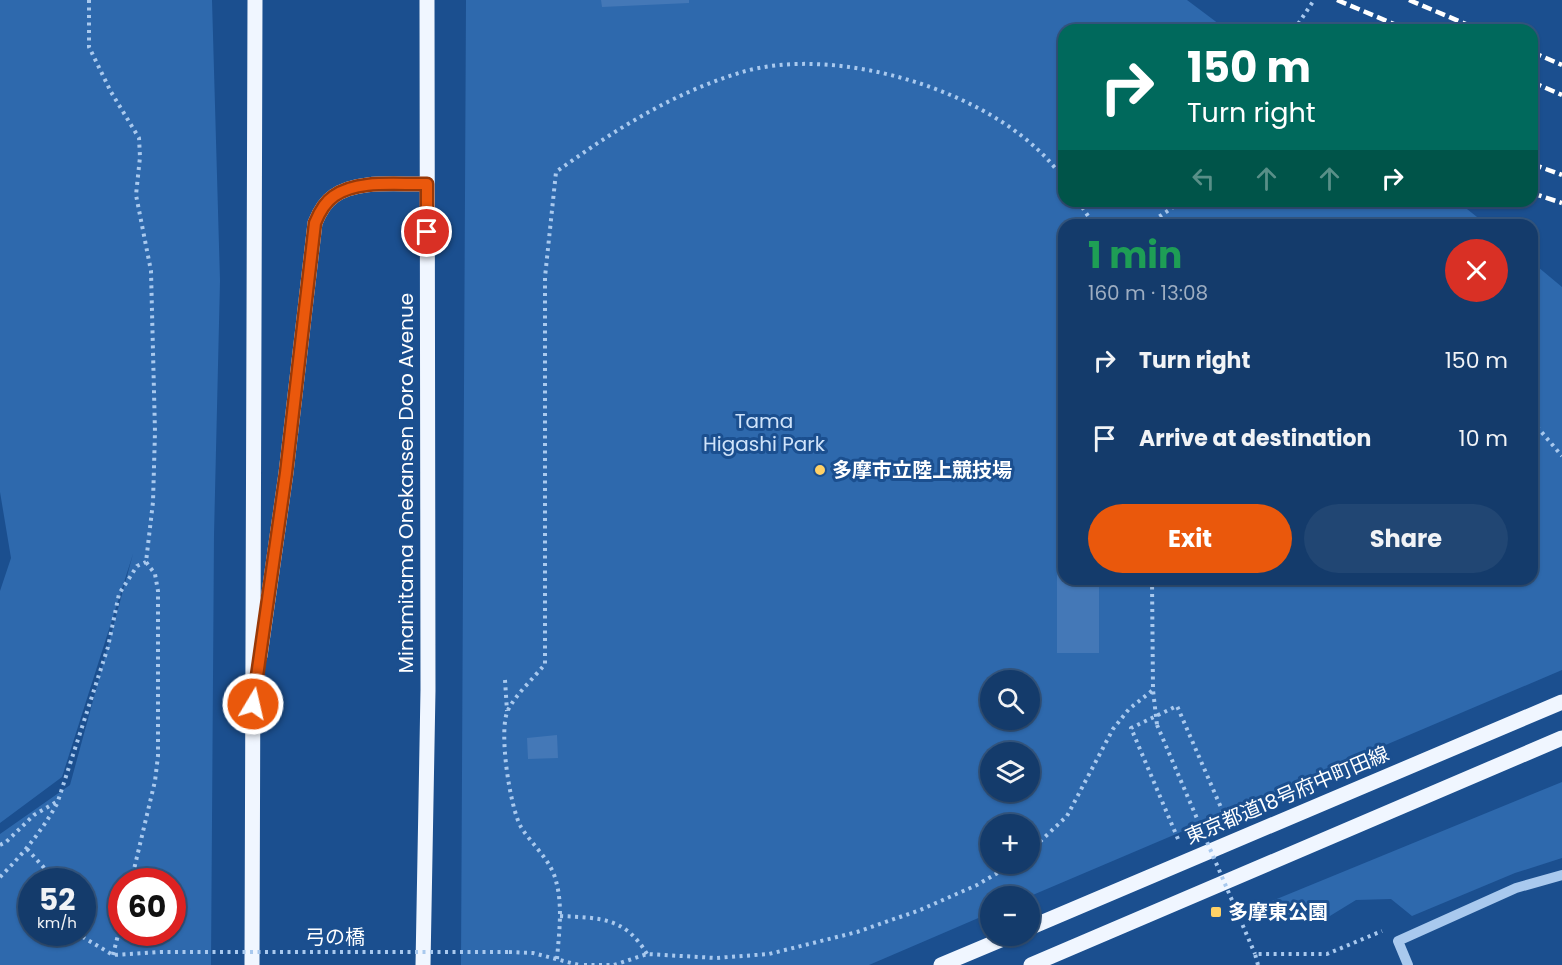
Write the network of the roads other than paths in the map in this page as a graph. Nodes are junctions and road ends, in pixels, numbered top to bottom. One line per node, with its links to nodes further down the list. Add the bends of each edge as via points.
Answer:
1 (255, 0): 5 (main road)
2 (427, 0): 3 (main road, Minamitama Onekansen Doro Avenue)
3 (427, 184): 5 (main road, via 354,187 333,196 315,223 286,473); 11 (main road, Minamitama Onekansen Doro Avenue, via 428,690)
4 (1562, 702): 8 (main road, 東京都道18号府中町田線)
5 (253, 704): 10 (main road)
6 (1562, 738): 13 (main road)
7 (1562, 875): 14 (street, via 1516,888 1398,941)
8 (1040, 923)
9 (986, 946): 12 (main road)
10 (252, 965)
11 (423, 965)
12 (941, 965)
13 (1031, 965)
14 (1408, 965)

